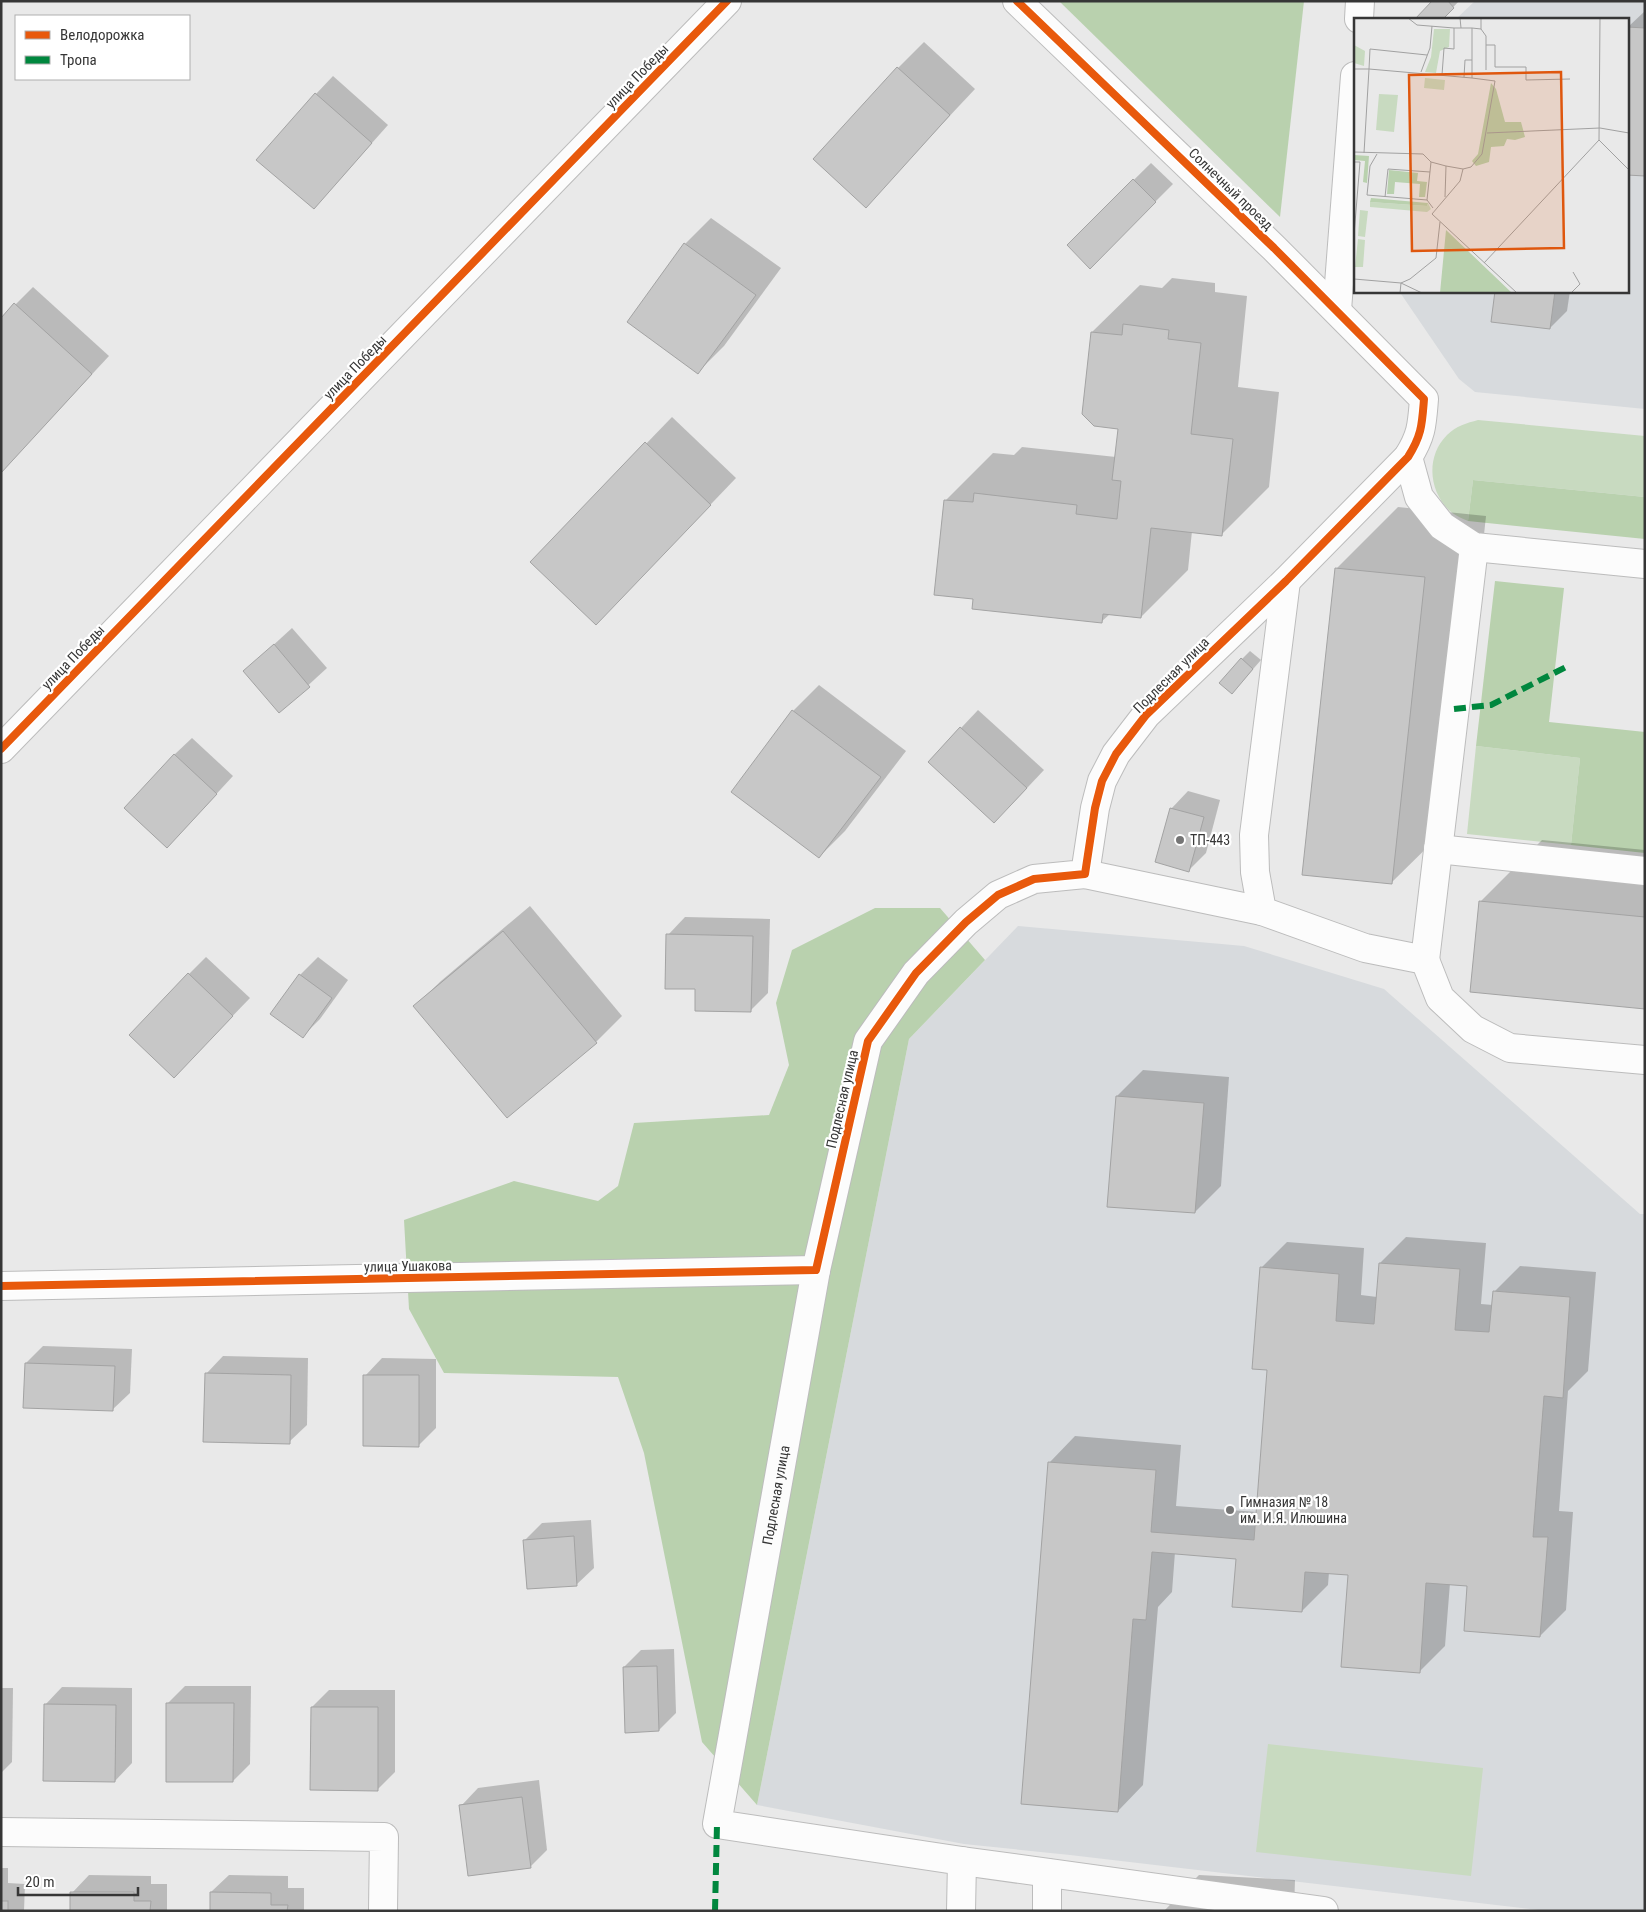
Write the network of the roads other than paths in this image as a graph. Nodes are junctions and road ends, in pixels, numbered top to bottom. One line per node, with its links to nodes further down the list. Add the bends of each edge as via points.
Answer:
1 (727, 1): 12 (street, улица Победы)
2 (1017, 1): 6 (street, Солнечный проезд)
3 (1360, 1): 4 (street)
4 (1359, 18)
5 (1354, 89): 6 (street)
6 (1337, 310): 7 (street, Солнечный проезд)
7 (1424, 399): 8 (street, Подлесная улица, via 1418,441)
8 (1408, 457): 9 (street, via 1419,497 1442,526); 11 (street, Подлесная улица)
9 (1474, 547): 10 (street); 13 (street)
10 (1645, 564)
11 (1286, 581): 15 (street, Подлесная улица, via 1146,715 1116,754 1102,781 1095,808); 16 (street, via 1254,836 1255,872)
12 (1, 749)
13 (1438, 849): 14 (street); 17 (street)
14 (1645, 871)
15 (1085, 874): 16 (street); 19 (street, Подлесная улица, via 1034,879 998,895 916,973 868,1041)
16 (1262, 911): 17 (street, via 1365,948)
17 (1425, 960): 18 (street, via 1440,998 1473,1029 1510,1048)
18 (1645, 1060)
19 (816, 1270): 20 (street, улица Ушакова); 22 (street, Подлесная улица, via 717,1824)
20 (1, 1286)
21 (1, 1832): 25 (street, via 384,1837)
22 (962, 1861): 23 (street, Подлесная улица); 26 (street)
23 (1048, 1872): 24 (street, Подлесная улица); 27 (street)
24 (1295, 1909): 28 (street, Подлесная улица)
25 (382, 1911)
26 (961, 1911)
27 (1046, 1911)
28 (1324, 1911)

